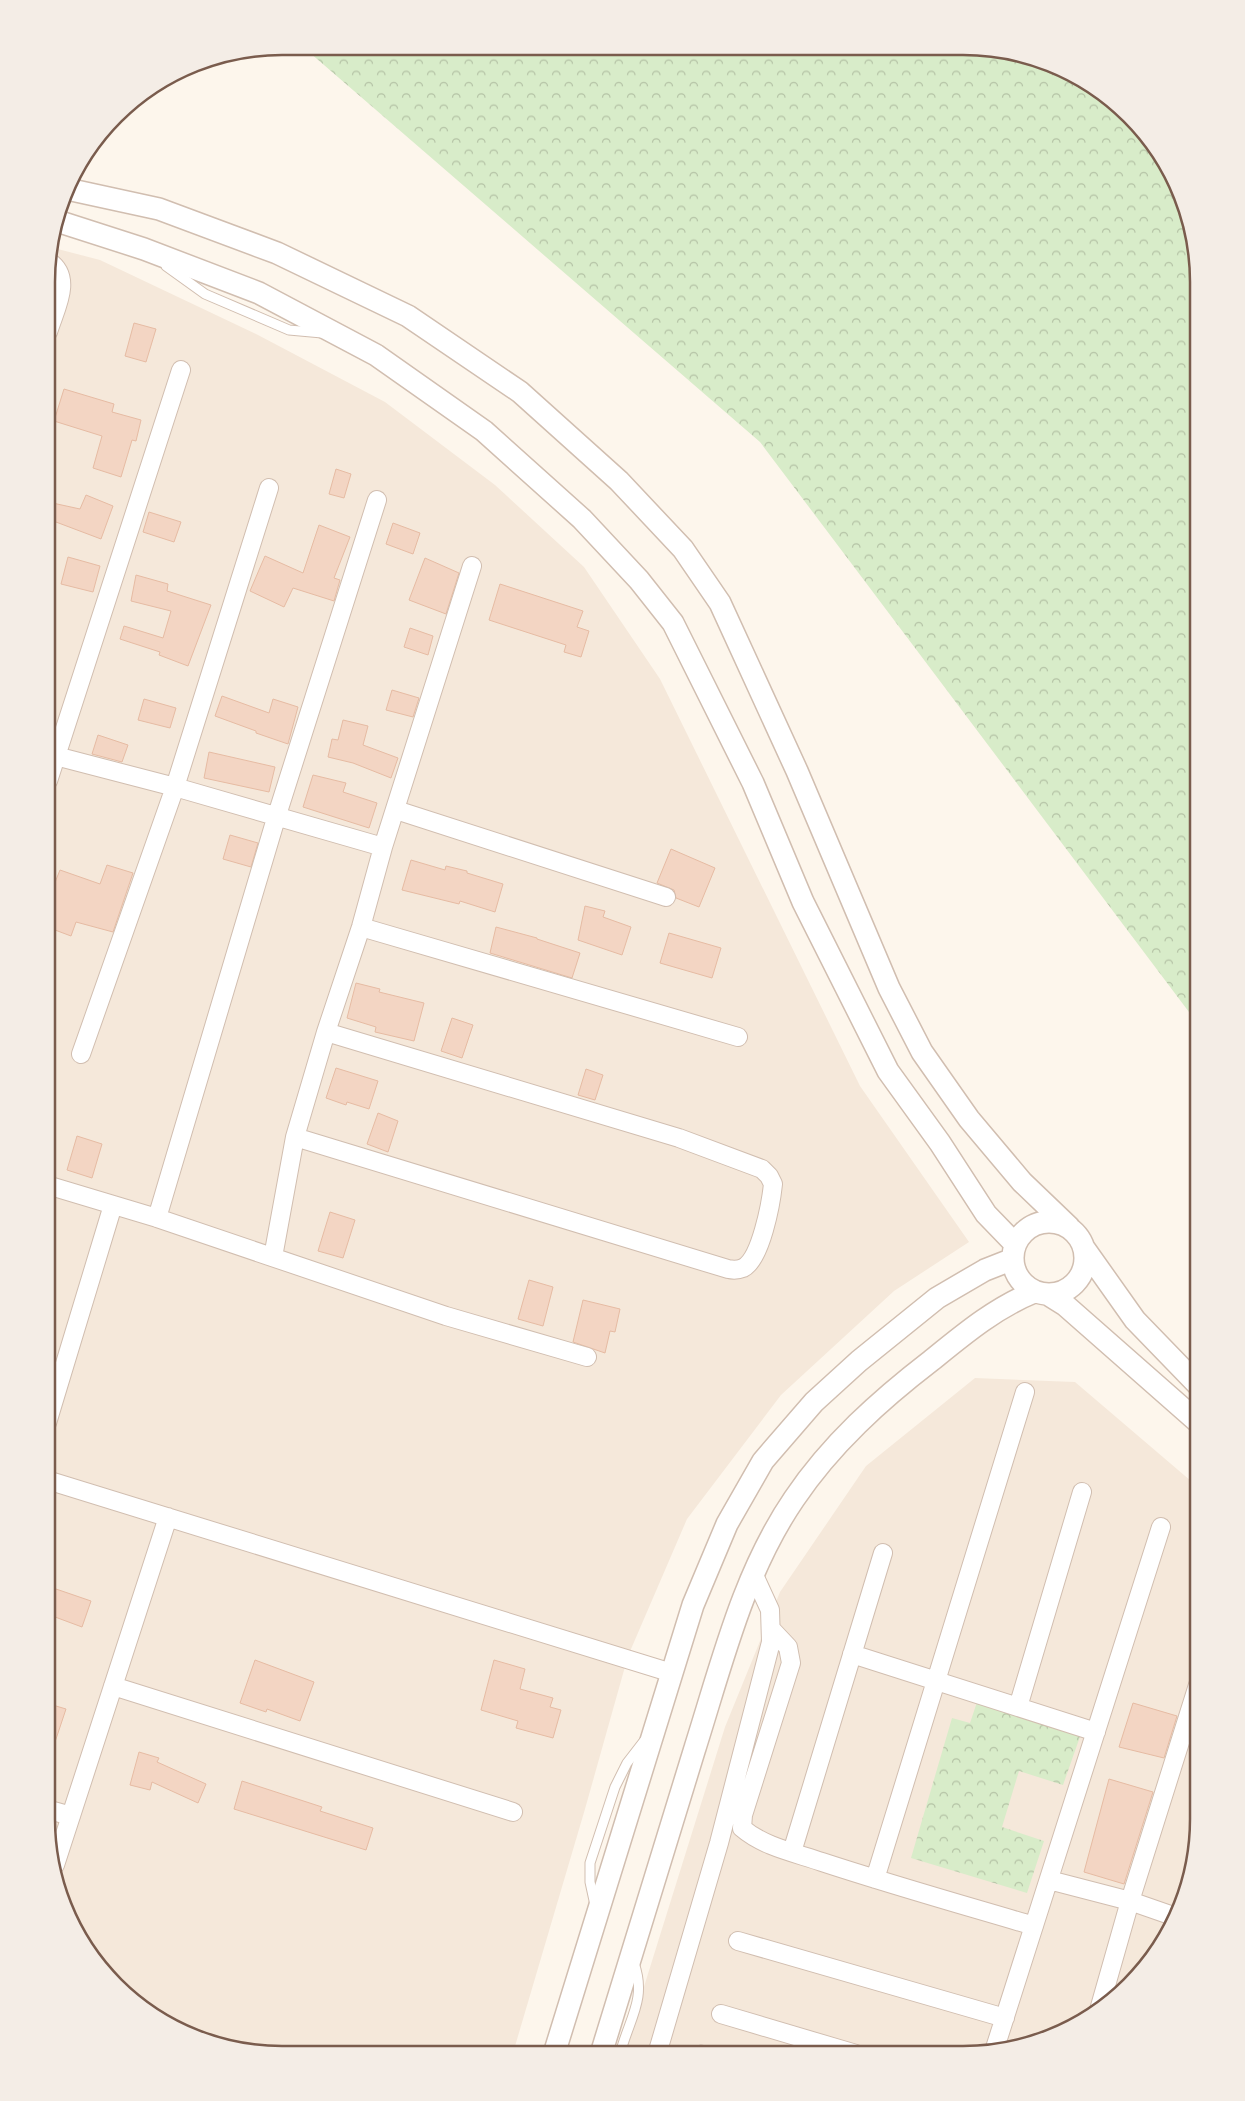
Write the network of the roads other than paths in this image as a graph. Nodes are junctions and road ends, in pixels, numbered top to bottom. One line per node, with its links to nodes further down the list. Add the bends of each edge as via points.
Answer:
1 (74, 191): 24 (street, via 159,209 276,253 408,316 520,392 619,481 683,549 720,603 801,780 888,988 922,1052 969,1119 1022,1182)
2 (63, 223): 26 (street, via 144,249 259,293 376,355 484,431 582,519 639,580 672,622 753,783 803,902 888,1071)
3 (55, 265): 4 (street, via 62,277 62,290)
4 (55, 311)
5 (181, 370): 9 (street)
6 (269, 488): 11 (street)
7 (377, 500): 13 (street)
8 (472, 566): 12 (street)
9 (55, 743)
10 (55, 756): 11 (street)
11 (175, 786): 13 (street); 19 (street)
12 (396, 810): 14 (street); 15 (street)
13 (277, 815): 14 (street); 23 (street)
14 (383, 846): 16 (street)
15 (666, 897)
16 (361, 927): 17 (street); 18 (street)
17 (326, 1032): 20 (street); 20 (street, via 679,1138 762,1169 773,1184 756,1254 744,1268 728,1269)
18 (738, 1036)
19 (81, 1054)
20 (295, 1137): 27 (street)
21 (55, 1187): 22 (street)
22 (113, 1205): 23 (street); 32 (street)
23 (157, 1218): 27 (street)
24 (1068, 1227): 25 (street); 26 (street, via 1054,1222 1040,1223 1025,1230)
25 (1084, 1248): 28 (street, via 1086,1263 1078,1281 1066,1291); 30 (street, via 1135,1320)
26 (1014, 1252): 28 (street, via 1017,1276 1024,1285); 42 (street, via 937,1298 859,1361 814,1402 763,1461 727,1524 693,1605)
27 (273, 1257): 29 (street, via 446,1316)
28 (1041, 1293): 33 (street, via 1072,1311); 39 (street, via 1012,1300 890,1392 847,1434 794,1498)
29 (587, 1357)
30 (1190, 1377)
31 (1025, 1392): 43 (street)
32 (55, 1397)
33 (1190, 1415)
34 (55, 1483): 36 (street)
35 (1082, 1492): 45 (street)
36 (168, 1518): 42 (street); 44 (street)
37 (1161, 1527): 47 (street)
38 (883, 1552): 41 (street)
39 (753, 1573): 40 (street, via 770,1610); 59 (street, via 732,1630)
40 (772, 1630): 51 (street, via 788,1647 791,1663 741,1822 742,1828 752,1837); 67 (street, via 719,1843)
41 (852, 1654): 43 (street); 51 (street)
42 (672, 1673): 64 (street)
43 (936, 1681): 45 (street); 53 (street)
44 (113, 1686): 49 (street); 50 (street)
45 (1018, 1707): 47 (street)
46 (1190, 1710): 55 (street)
47 (1096, 1732): 54 (street)
48 (55, 1812): 50 (street)
49 (513, 1812)
50 (70, 1816): 52 (street)
51 (792, 1852): 53 (street)
52 (58, 1855)
53 (875, 1879): 57 (street)
54 (1048, 1880): 55 (street); 57 (street)
55 (1130, 1901): 56 (street); 60 (street)
56 (1169, 1915)
57 (1034, 1926): 62 (street)
58 (738, 1941): 62 (street)
59 (632, 1955): 65 (street); 66 (lane, via 640,1993)
60 (1102, 1998)
61 (721, 2014): 68 (street)
62 (1005, 2018): 63 (street)
63 (996, 2044)
64 (556, 2046)
65 (604, 2046)
66 (623, 2046)
67 (659, 2046)
68 (829, 2046)

